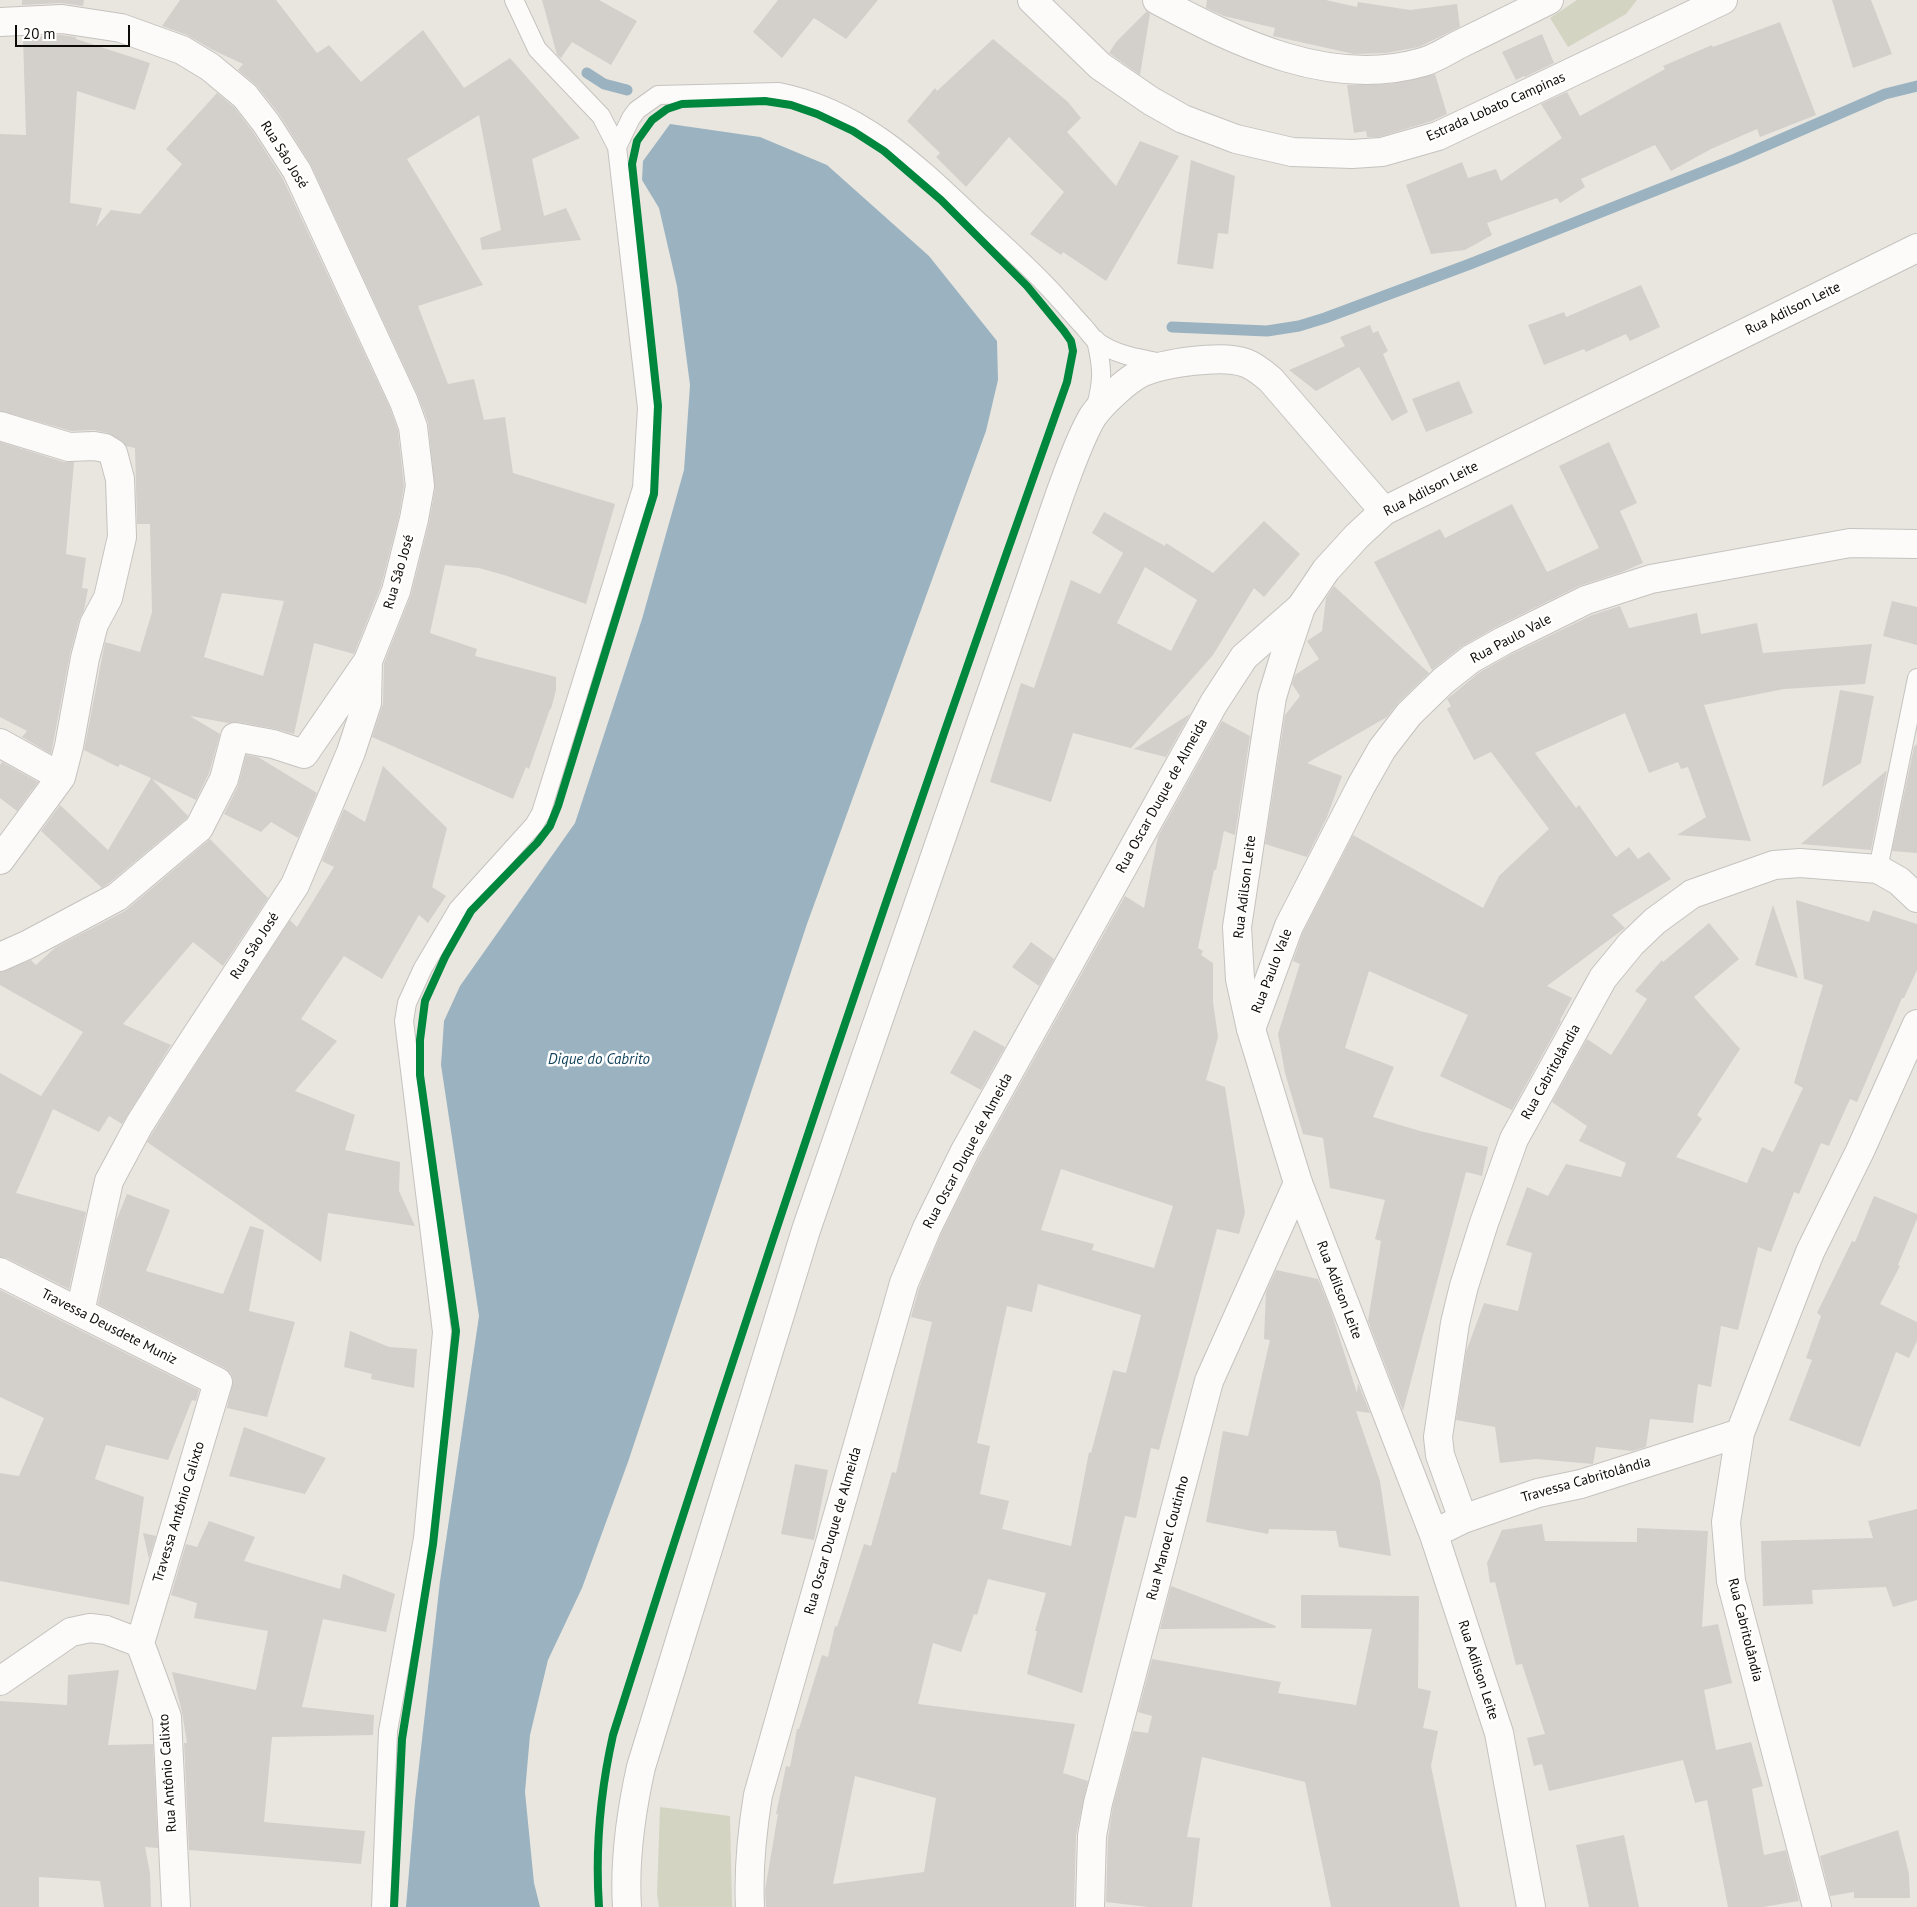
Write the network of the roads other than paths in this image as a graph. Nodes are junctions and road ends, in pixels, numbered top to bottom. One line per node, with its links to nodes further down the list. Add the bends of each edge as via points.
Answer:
1 (514, 0): 7 (lane, via 537,49 601,116)
2 (1032, 0): 5 (street, Estrada Lobato Campinas, via 1100,66 1183,119 1236,139 1292,152 1352,154 1382,152 1438,136)
3 (1157, 0): 4 (street, via 1212,29 1275,55 1334,69 1374,70 1425,61)
4 (1549, 0)
5 (1723, 0)
6 (0, 22): 16 (street, Rua Sâo José, via 62,19 122,28 182,50 210,67 245,96 297,171 404,402 417,451 420,486 414,519 396,590)
7 (617, 147): 9 (lane, via 630,118 658,96 772,92 823,104 891,142 1045,284); 36 (lane, via 647,408 642,488 541,813 534,825 458,909 423,968 407,1003 404,1021 442,1332 422,1538 388,1731)
8 (1917, 248): 13 (street, Rua Adilson Leite)
9 (1096, 340): 10 (lane, via 1138,359); 11 (lane, via 1102,384)
10 (1173, 365): 11 (street, via 1141,373 1117,391); 13 (street, via 1228,358 1258,369)
11 (1094, 416): 37 (street, via 1060,494 803,1239 641,1767 627,1860)
12 (0, 426): 19 (street, via 69,447 105,448 113,453 120,479 122,537 108,598 94,624)
13 (1384, 511): 15 (street, Rua Adilson Leite, via 1326,570)
14 (1917, 544): 25 (street, Rua Paulo Vale, via 1850,544 1651,579 1586,600 1471,659 1409,714 1382,749 1289,926)
15 (1301, 607): 25 (street, Rua Adilson Leite, via 1272,697 1237,928 1240,979); 38 (street, Rua Oscar Duque de Almeida, via 1244,658 1214,703 964,1151 927,1228 904,1283 758,1795 749,1870)
16 (368, 661): 23 (street, via 304,754 235,737 224,779 199,828 117,898); 28 (street, Rua Sâo José, via 367,703 354,744 295,885 139,1125 109,1181)
17 (1917, 678): 21 (lane)
18 (0, 743): 19 (street)
19 (61, 777): 20 (street)
20 (0, 860)
21 (1878, 869): 22 (street, Rua Cabritolândia, via 1899,881); 31 (street, Rua Cabritolândia, via 1800,863 1774,865 1692,894 1655,920 1603,978 1514,1139 1464,1286 1455,1323 1438,1437 1440,1454)
22 (1917, 898)
23 (0, 957)
24 (1917, 1024): 30 (street, Rua Cabritolândia, via 1860,1152 1810,1252)
25 (1250, 1029): 26 (street, Rua Adilson Leite)
26 (1298, 1183): 32 (street, Rua Adilson Leite); 39 (street, Rua Manoel Coutinho, via 1210,1381 1098,1803 1092,1836)
27 (0, 1272): 28 (street, Travessa Deusdete Muniz)
28 (80, 1312): 29 (street, Travessa Deusdete Muniz)
29 (218, 1382): 33 (street, Travessa Antônio Calixto)
30 (1740, 1433): 31 (street, Travessa Cabritolândia, via 1581,1484 1538,1493); 41 (street, Rua Cabritolândia, via 1726,1522 1731,1581)
31 (1463, 1519): 32 (street, Travessa Cabritolândia)
32 (1434, 1535): 40 (street, Rua Adilson Leite, via 1499,1733)
33 (140, 1643): 34 (street, via 106,1630 90,1628 71,1632); 35 (street, Rua Antônio Calixto, via 167,1717)
34 (0, 1681)
35 (176, 1907)
36 (381, 1907)
37 (628, 1907)
38 (750, 1907)
39 (1090, 1907)
40 (1531, 1907)
41 (1817, 1907)

